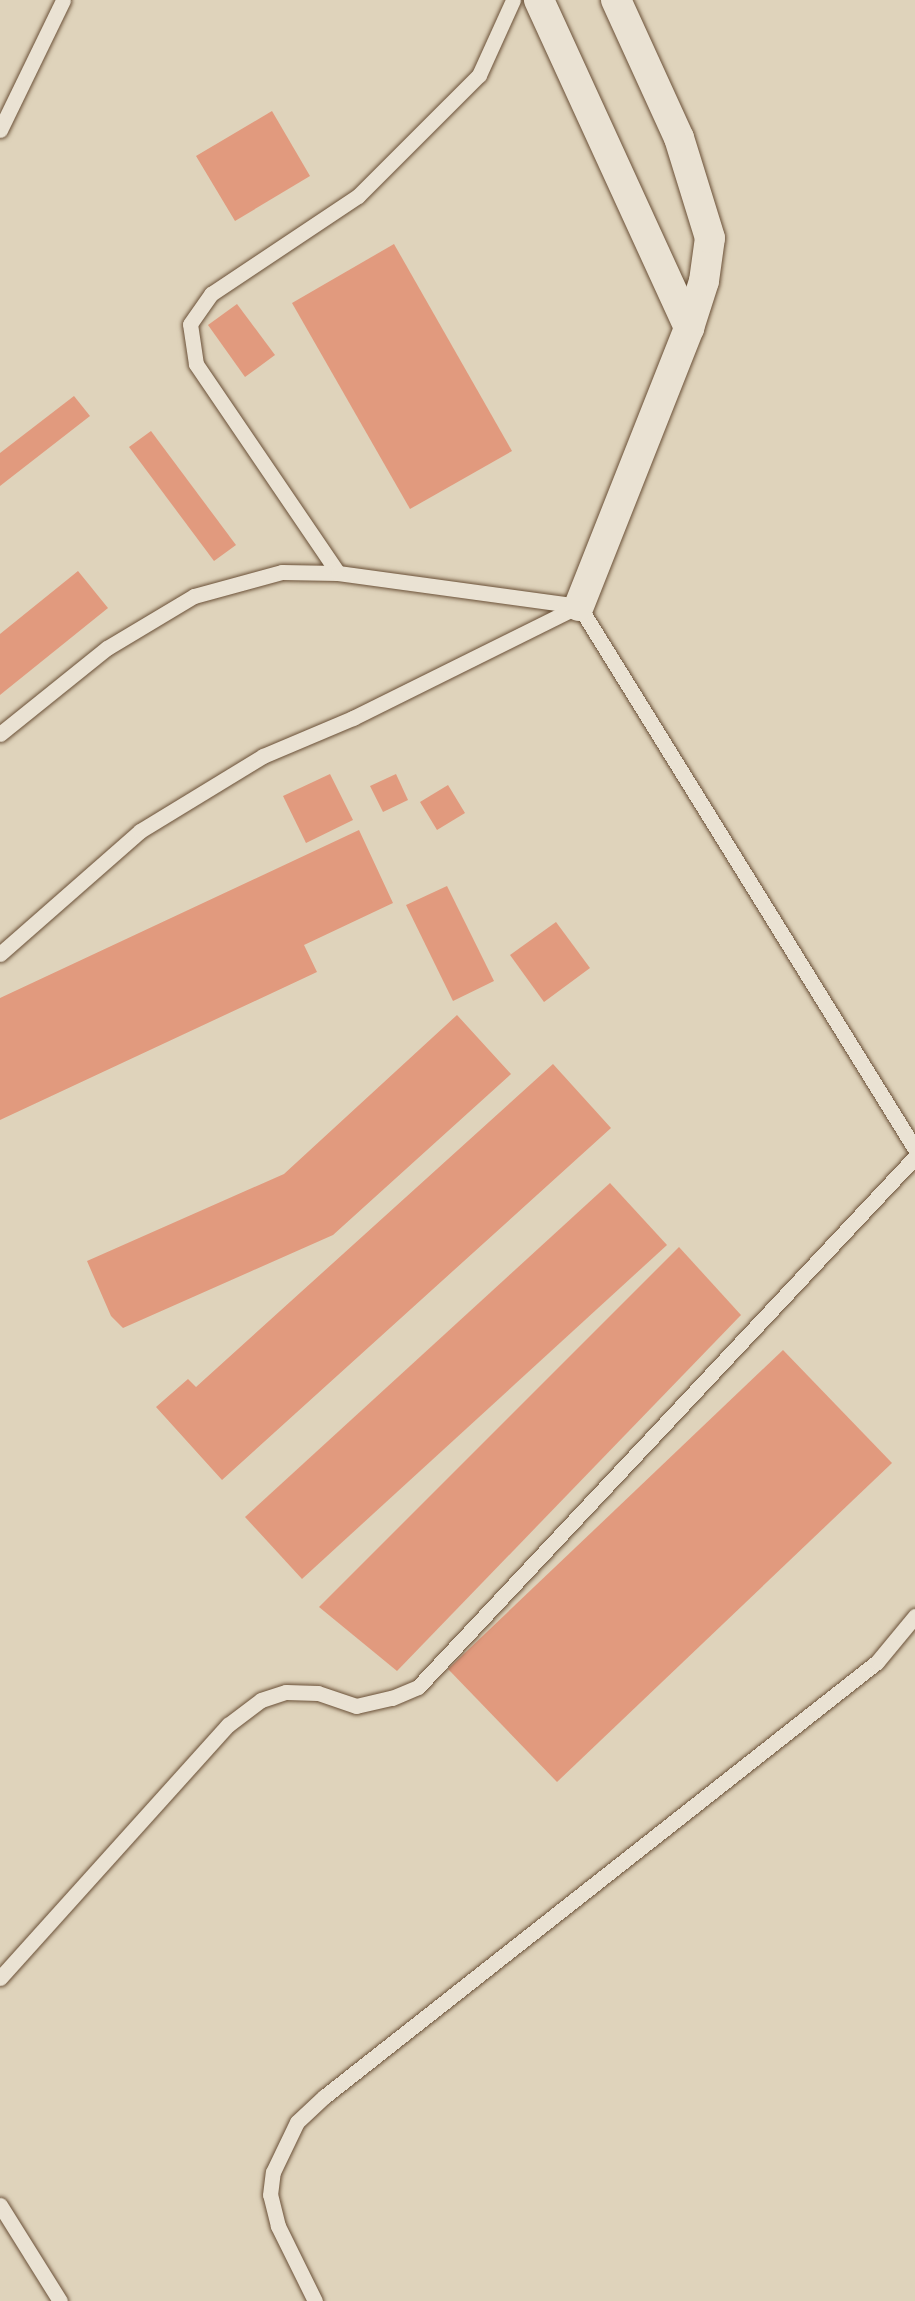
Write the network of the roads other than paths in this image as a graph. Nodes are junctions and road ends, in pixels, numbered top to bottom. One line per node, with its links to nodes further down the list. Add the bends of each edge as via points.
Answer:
1 (63, 0): 5 (lane)
2 (513, 0): 7 (lane, via 479,75 358,196 211,294 190,324 196,364)
3 (539, 0): 6 (street)
4 (616, 0): 6 (street, via 679,138 710,238 704,281)
5 (0, 130)
6 (689, 328): 8 (street)
7 (338, 573): 8 (lane); 9 (lane, via 282,572 194,596 107,648)
8 (579, 606): 10 (lane, via 353,718 263,756 140,831); 11 (lane)
9 (0, 734)
10 (0, 954)
11 (915, 1149)
12 (915, 1157): 14 (lane, via 418,1687 356,1706 318,1693 286,1692 261,1700 228,1725)
13 (915, 1616): 17 (lane, via 877,1662 297,2122 273,2172 270,2195 278,2226)
14 (0, 1977)
15 (0, 2205): 16 (lane)
16 (60, 2301)
17 (315, 2301)

